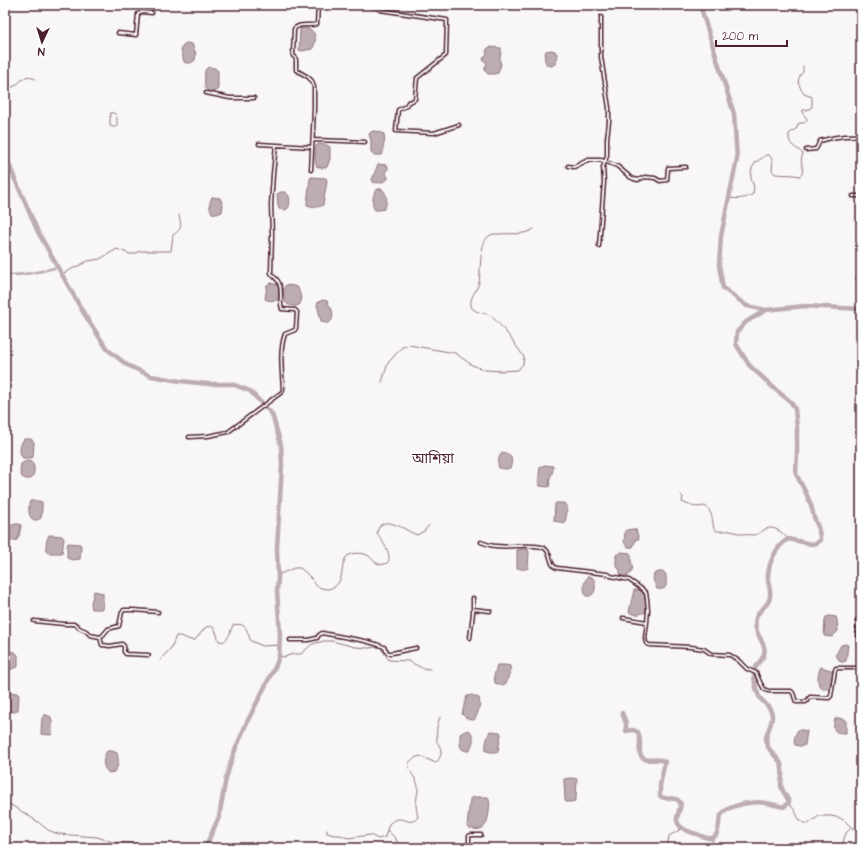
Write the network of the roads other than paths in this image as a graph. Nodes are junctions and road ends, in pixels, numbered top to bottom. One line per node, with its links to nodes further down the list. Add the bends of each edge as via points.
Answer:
1 (318, 5): 10 (street, via 317,24 302,24 294,29 293,56 296,60 296,70 308,77 314,87)
2 (362, 5): 8 (street, via 447,20 446,55 417,78 415,99 398,110 396,131 434,133)
3 (152, 13): 5 (street, via 138,14 136,35)
4 (601, 17): 16 (street, via 601,57 609,108)
5 (118, 33)
6 (206, 92): 7 (street, via 230,98)
7 (254, 98)
8 (459, 125)
9 (861, 136): 15 (street, via 831,138 820,141 816,149)
10 (312, 140): 11 (street); 14 (street)
11 (365, 142)
12 (259, 144): 13 (street)
13 (276, 145): 14 (street); 23 (street, via 271,205 271,273 279,282 282,309 297,312 296,328 285,334 283,340 283,389 228,432)
14 (312, 147): 19 (street)
15 (806, 150)
16 (606, 161): 17 (street, via 594,159 574,167); 18 (street, via 638,180 667,180 668,168); 22 (street, via 603,167)
17 (568, 166)
18 (686, 167)
19 (311, 170)
20 (853, 196): 21 (street)
21 (861, 196)
22 (599, 246)
23 (189, 436)
24 (481, 542): 32 (street, via 497,547 543,548 550,552 554,567 607,574 629,580 646,593)
25 (473, 598): 26 (street)
26 (473, 609): 27 (street); 34 (street)
27 (490, 611)
28 (158, 612): 33 (street, via 124,610 119,626 108,629)
29 (623, 618): 32 (street)
30 (861, 618): 37 (street, via 858,619)
31 (34, 621): 33 (street, via 73,624 90,635)
32 (647, 622): 39 (street, via 646,643 649,645 684,646 704,649 711,654 730,655 756,673 764,689 791,691 795,702 805,702 810,697 828,698 831,696 836,668)
33 (100, 637): 38 (street, via 102,645 122,644 126,654)
34 (470, 638)
35 (290, 640): 36 (street, via 318,638 322,633 376,644 392,654)
36 (416, 648)
37 (861, 649)
38 (149, 655)
39 (861, 666)
40 (481, 835): 41 (street, via 470,836)
41 (469, 848)

